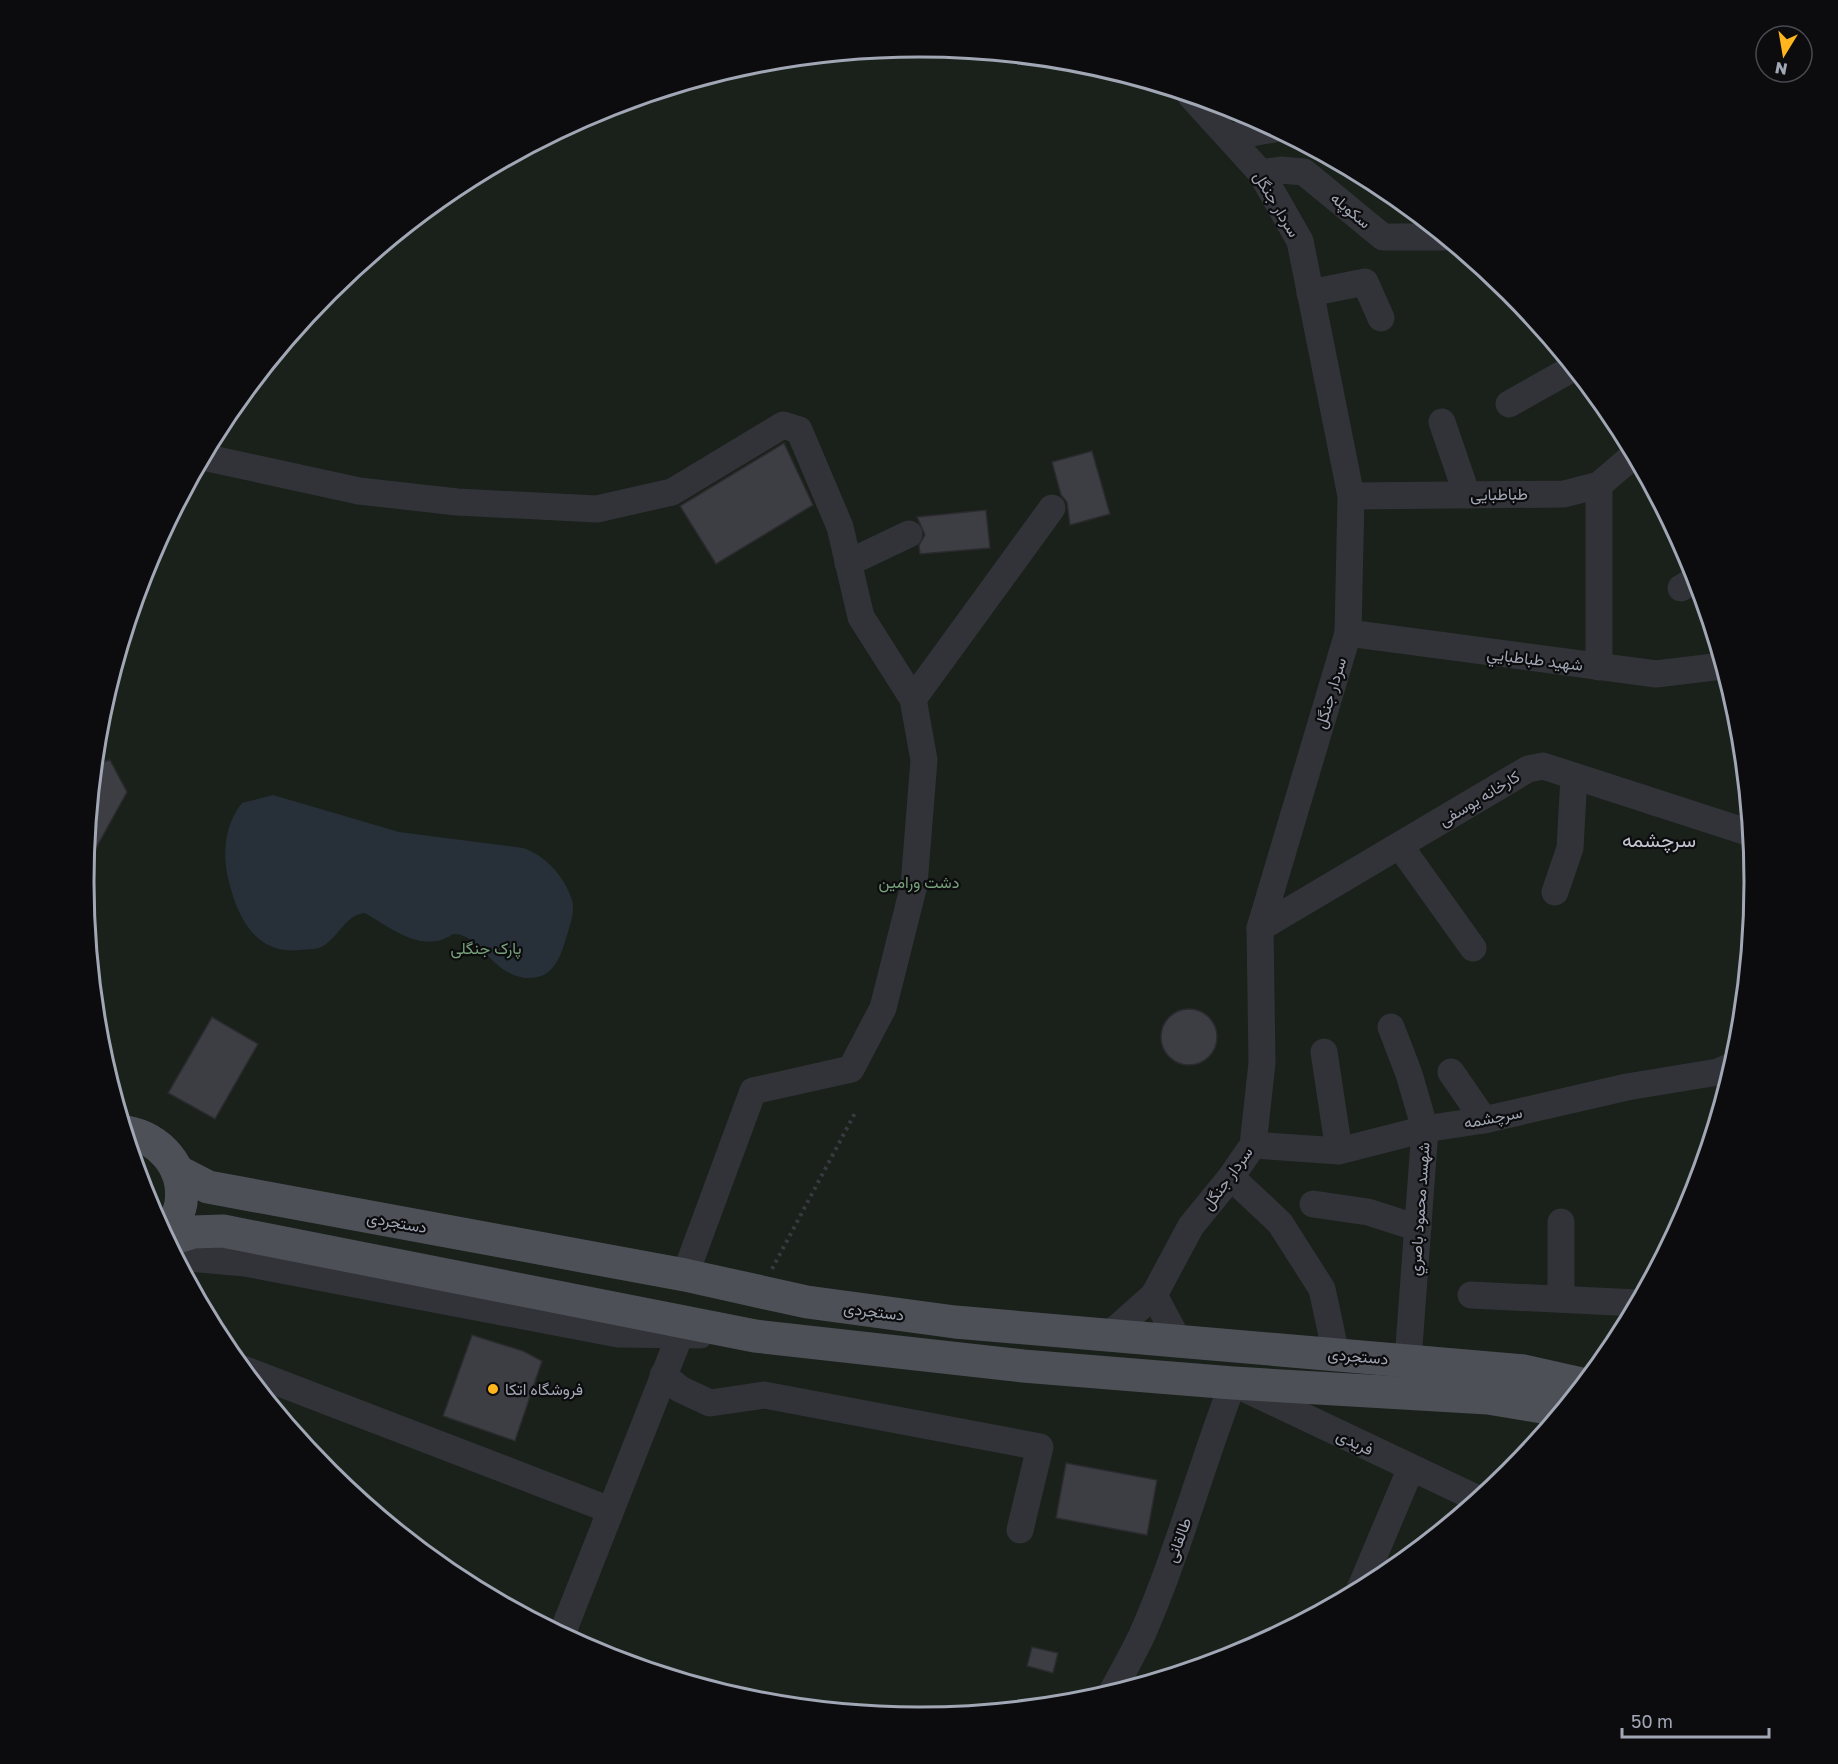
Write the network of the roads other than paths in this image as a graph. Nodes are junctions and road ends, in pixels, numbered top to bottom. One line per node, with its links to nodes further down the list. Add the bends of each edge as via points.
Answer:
1 (1202, 108): 3 (street, سردار جنگل)
2 (1260, 131): 3 (street)
3 (1229, 137): 4 (street, سردار جنگل)
4 (1261, 172): 5 (street, سکوپله, via 1304,172 1383,237); 6 (street, سردار جنگل, via 1300,241)
5 (1433, 237)
6 (1310, 293): 7 (street, via 1365,282); 15 (street, سردار جنگل)
7 (1381, 318)
8 (1567, 371): 9 (street)
9 (1509, 404)
10 (1442, 422): 14 (street)
11 (211, 460): 18 (street, via 359,491 457,502 597,509 672,492 783,425 799,430 840,527)
12 (1627, 461): 13 (street, طباطبایی)
13 (1599, 485): 14 (street, طباطبایی, via 1564,494); 20 (street)
14 (1467, 495): 15 (street, طباطبایی)
15 (1351, 496): 19 (street, سردار جنگل)
16 (1052, 508): 22 (street)
17 (909, 534): 18 (street)
18 (848, 563): 22 (street, via 861,617)
19 (1348, 633): 20 (street, شهيد طباطبايي); 27 (street, سردار جنگل)
20 (1599, 667): 21 (street, شهيد طباطبايي, via 1656,674)
21 (1716, 667)
22 (913, 699): 46 (street, via 924,760 914,885 884,1008 851,1069 753,1091)
23 (1574, 776): 24 (street, کارخانه یوسفی); 25 (street, کارخانه یوسفی, via 1543,766 1527,769); 26 (street, via 1570,848)
24 (1742, 830)
25 (1400, 846): 27 (street, کارخانه یوسفی); 28 (street)
26 (1555, 892)
27 (1260, 928): 36 (street, سردار جنگل, via 1262,1063)
28 (1473, 948)
29 (1390, 1027): 34 (street, شهسد محمود باصري)
30 (1324, 1052): 37 (street)
31 (1722, 1070): 33 (street, سرچشمه, via 1627,1087)
32 (1451, 1072): 33 (street)
33 (1484, 1120): 34 (street, سرچشمه)
34 (1425, 1129): 37 (street, سرچشمه); 42 (street, شهسد محمود باصري)
35 (134, 1135): 38 (main road, via 155,1143)
36 (1253, 1145): 37 (street, سرچشمه); 39 (street, سردار جنگل)
37 (1339, 1151)
38 (177, 1171): 43 (main road, via 181,1201); 46 (main road, دستجردی, via 208,1187)
39 (1231, 1177): 47 (street, سردار جنگل, via 1191,1226); 55 (street, via 1280,1223 1322,1289)
40 (1314, 1204): 42 (street, via 1368,1212)
41 (1561, 1222): 49 (street)
42 (1418, 1228): 56 (street, شهسد محمود باصري)
43 (171, 1230)
44 (175, 1237): 52 (main road, دستجردی, via 224,1231)
45 (185, 1258): 51 (street, via 245,1263 618,1334)
46 (685, 1275): 53 (main road, دستجردی, via 807,1302 955,1322)
47 (1154, 1295): 53 (street); 54 (street)
48 (1472, 1295): 49 (street)
49 (1561, 1299): 50 (street)
50 (1628, 1303)
51 (680, 1335): 52 (street); 58 (street)
52 (755, 1336): 60 (main road, دستجردی, via 1023,1366)
53 (1108, 1336): 54 (main road, دستجردی)
54 (1179, 1342): 55 (main road, دستجردی)
55 (1336, 1354): 56 (main road, دستجردی)
56 (1408, 1360): 59 (main road, دستجردی, via 1524,1371)
57 (257, 1374): 64 (street)
58 (663, 1375): 64 (street); 65 (street, via 680,1389 710,1403 764,1395 1040,1447)
59 (1575, 1382)
60 (1233, 1383): 61 (main road, دستجردی, via 1488,1398); 62 (street, فریدی); 68 (street, طالقانی, via 1142,1634)
61 (1553, 1409)
62 (1412, 1468): 63 (street, فریدی); 66 (street)
63 (1471, 1495)
64 (610, 1510): 67 (street)
65 (1020, 1530)
66 (1366, 1575)
67 (565, 1627)
68 (1117, 1683)

